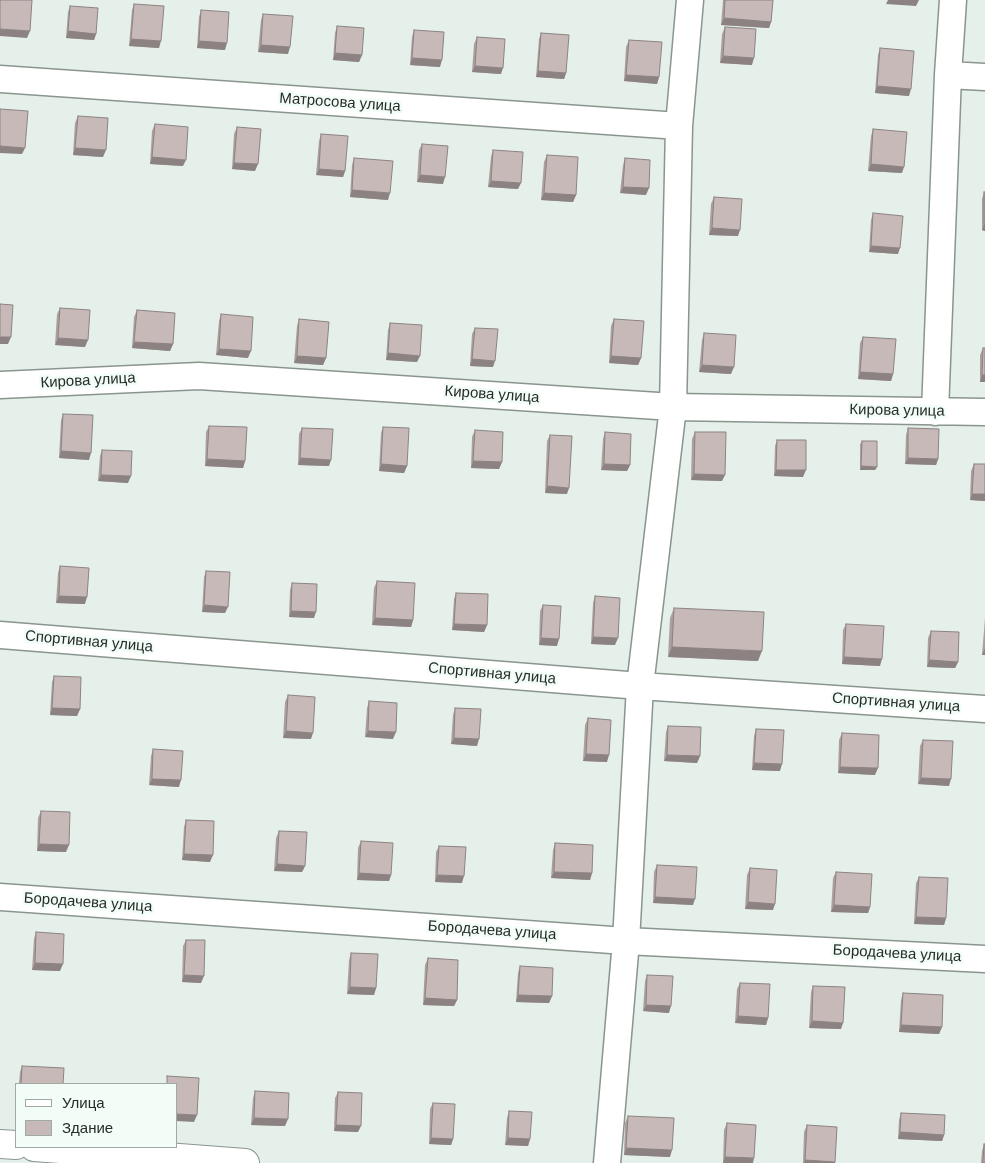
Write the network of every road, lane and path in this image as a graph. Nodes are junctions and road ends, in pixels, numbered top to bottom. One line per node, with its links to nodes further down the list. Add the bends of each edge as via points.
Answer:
1 (690, 0): 6 (street)
2 (953, 0): 3 (street)
3 (948, 75): 4 (street); 9 (street)
4 (985, 77)
5 (0, 79): 6 (street, Матросова улица)
6 (679, 126): 8 (street)
7 (0, 385): 8 (street, Кирова улица, via 199,376)
8 (673, 407): 9 (street, Кирова улица); 12 (street)
9 (935, 412): 10 (street, Кирова улица)
10 (985, 412)
11 (0, 635): 12 (street, Спортивная улица)
12 (640, 686): 13 (street, Спортивная улица); 15 (street)
13 (985, 709)
14 (0, 897): 15 (street, Бородачева улица)
15 (626, 941): 16 (street, Бородачева улица); 21 (street)
16 (985, 959)
17 (0, 1144): 18 (street)
18 (15, 1145)
19 (47, 1148): 20 (street)
20 (246, 1163)
21 (607, 1163)

